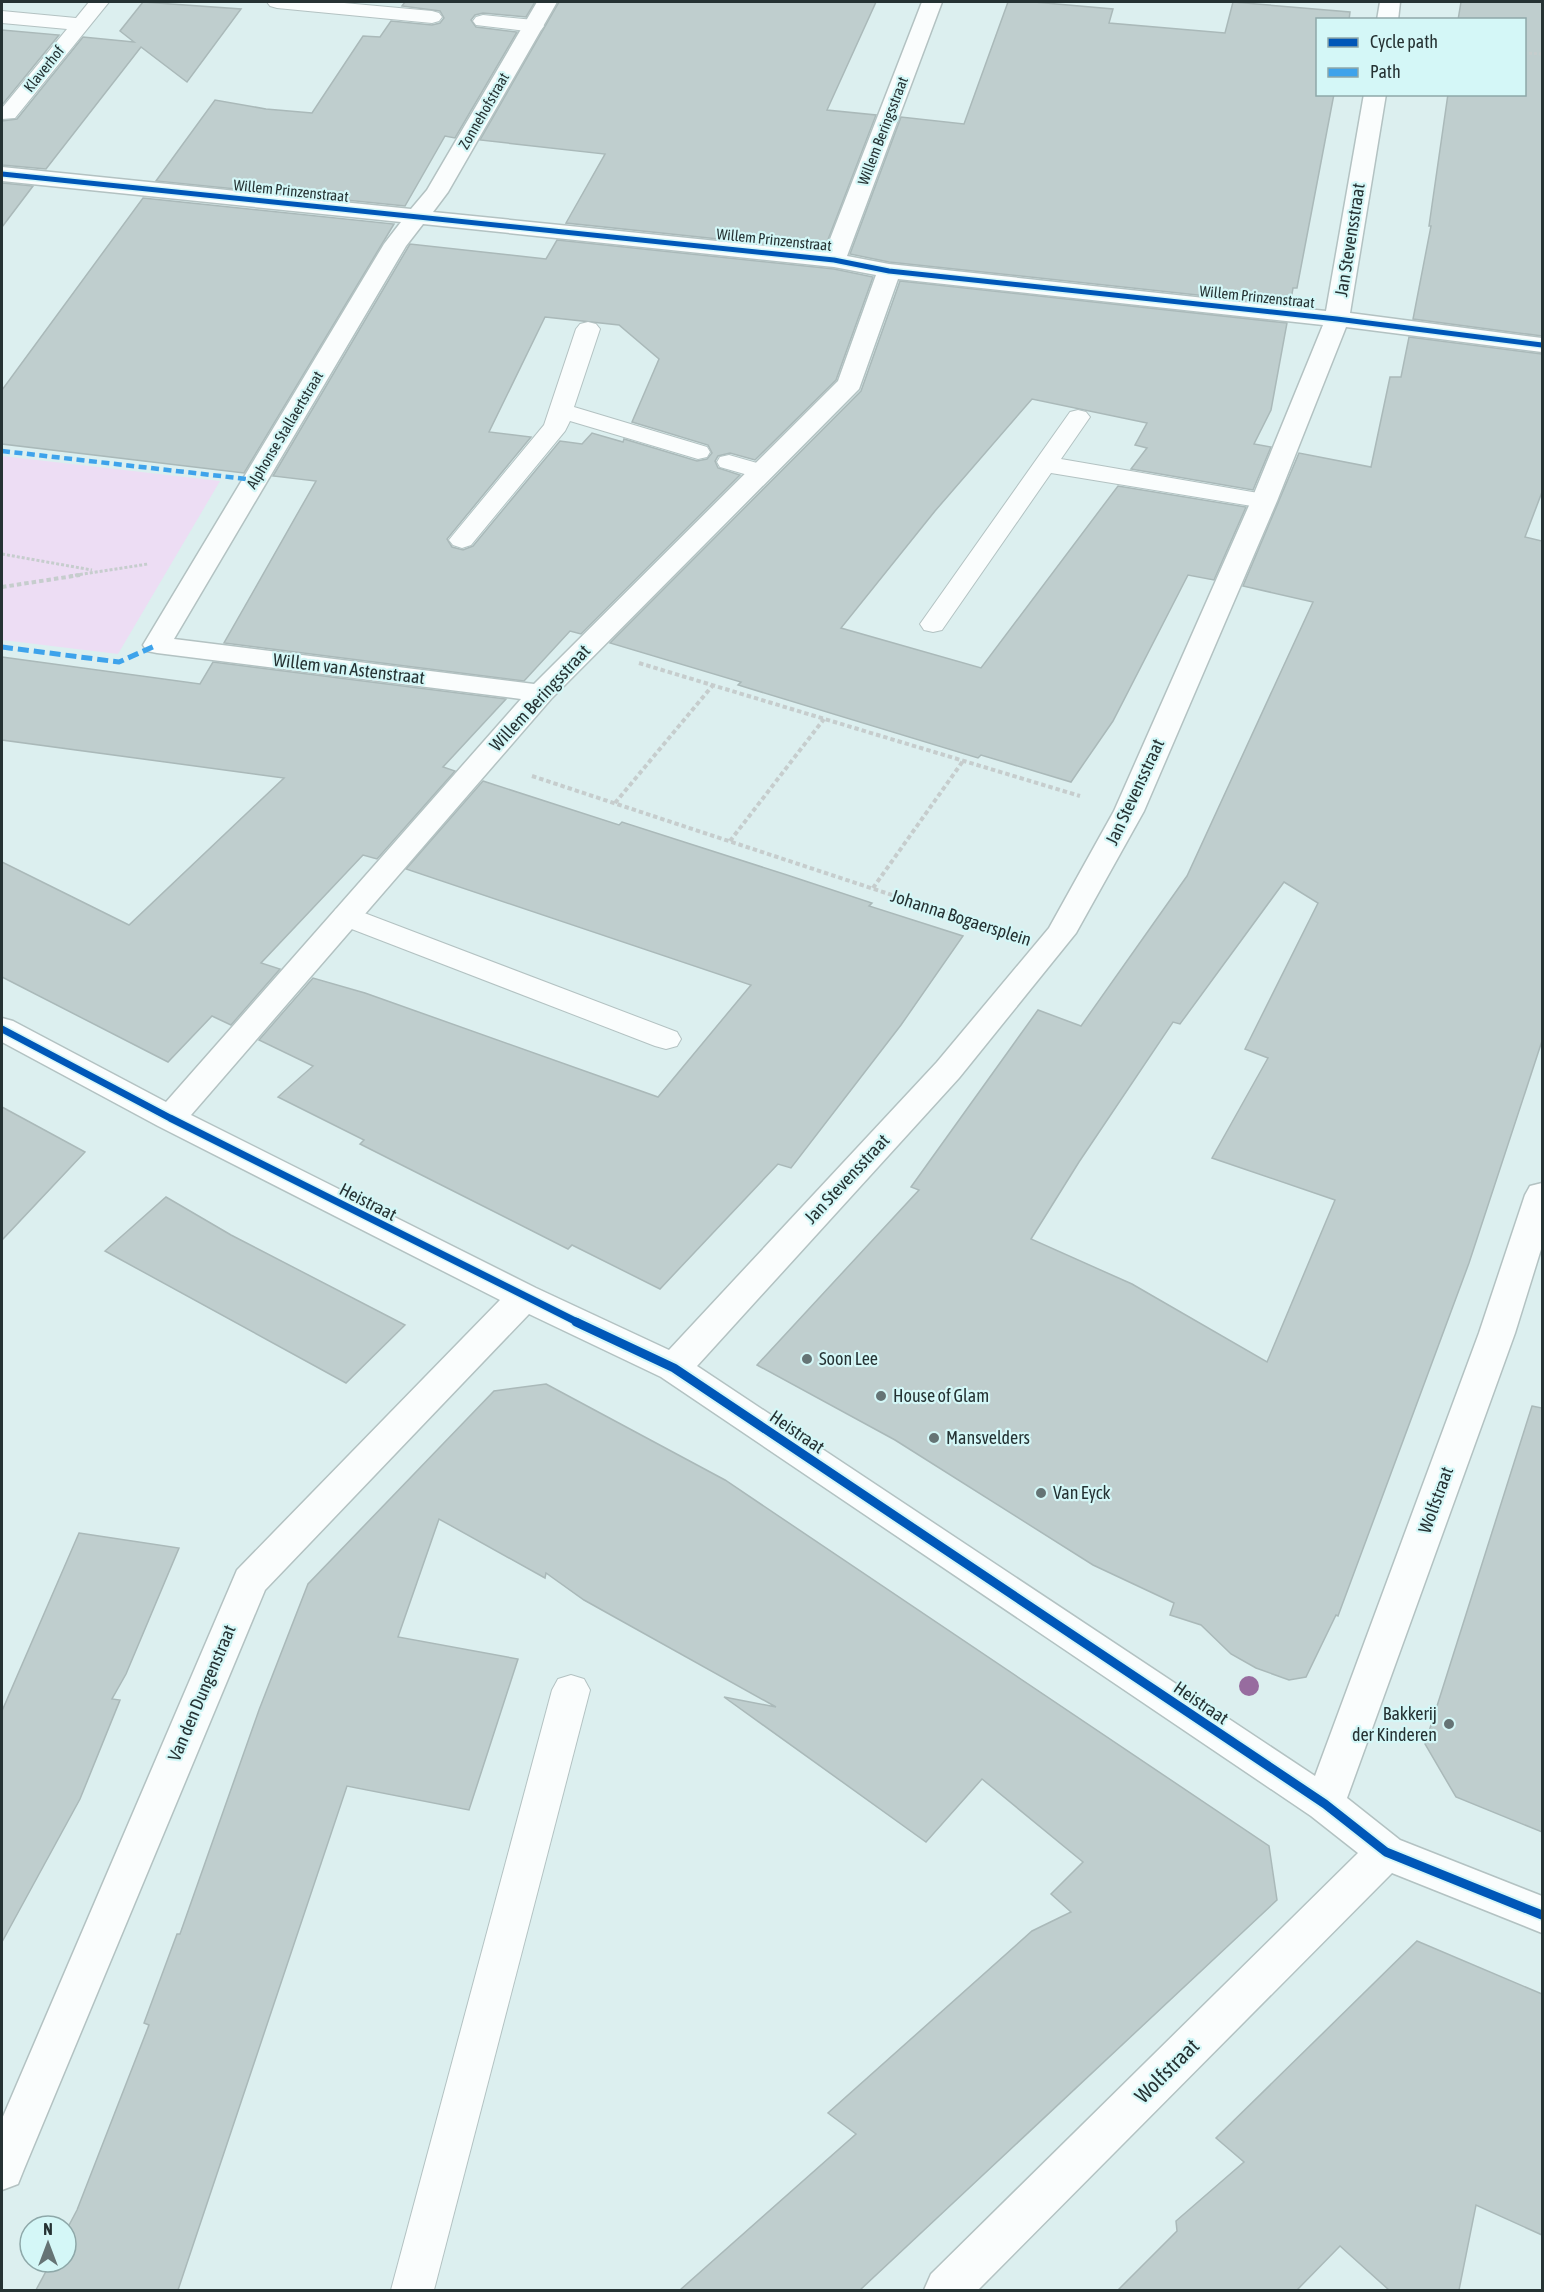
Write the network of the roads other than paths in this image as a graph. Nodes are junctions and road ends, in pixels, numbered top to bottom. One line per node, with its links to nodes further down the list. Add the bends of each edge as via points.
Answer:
1 (99, 2): 10 (lane, Klaverhof)
2 (277, 2): 7 (lane)
3 (547, 2): 11 (street, Zonnehofstraat)
4 (932, 2): 16 (street, Willem Beringsstraat)
5 (1390, 2): 8 (street)
6 (2, 17): 10 (lane, Klaverhof)
7 (432, 17)
8 (1387, 18)
9 (483, 21): 11 (lane)
10 (81, 24): 13 (lane, Klaverhof)
11 (534, 26): 15 (street, Zonnehofstraat, via 437,192)
12 (1375, 96): 18 (street, Jan Stevensstraat)
13 (8, 114)
14 (2, 174): 15 (street, Willem Prinzenstraat)
15 (416, 218): 16 (street, Willem Prinzenstraat); 30 (street, Alphonse Stallaertstraat, via 396,244)
16 (834, 260): 17 (street, Willem Prinzenstraat)
17 (889, 271): 18 (street, Willem Prinzenstraat); 26 (street, Willem Beringsstraat, via 850,384)
18 (1337, 319): 20 (street, Willem Prinzenstraat); 27 (street, Jan Stevensstraat)
19 (588, 329): 21 (lane)
20 (1542, 345)
21 (561, 411): 23 (lane); 28 (lane, via 556,426)
22 (1077, 417): 25 (lane)
23 (698, 452)
24 (729, 462): 26 (lane)
25 (1044, 464): 27 (lane); 29 (lane)
26 (762, 472): 31 (street, Willem Beringsstraat)
27 (1264, 501): 38 (street, Jan Stevensstraat, via 1129,811 1060,933 948,1070)
28 (462, 540)
29 (933, 624)
30 (157, 645): 31 (street, Willem van Astenstraat)
31 (541, 693): 32 (street, Willem Beringsstraat)
32 (346, 916): 34 (lane); 35 (street, Willem Beringsstraat)
33 (2, 1029): 35 (street, Heistraat)
34 (666, 1039)
35 (170, 1118): 37 (street, Heistraat)
36 (1542, 1195): 40 (street, Wolfstraat, via 1497,1333)
37 (524, 1297): 38 (street, Heistraat); 43 (street, Van den Dungenstraat, via 250,1581)
38 (674, 1368): 40 (street, Heistraat)
39 (571, 1690): 44 (lane)
40 (1325, 1804): 41 (street, Heistraat)
41 (1386, 1852): 42 (street, Heistraat); 45 (street, Wolfstraat)
42 (1542, 1915)
43 (2, 2169)
44 (412, 2290)
45 (947, 2290)

